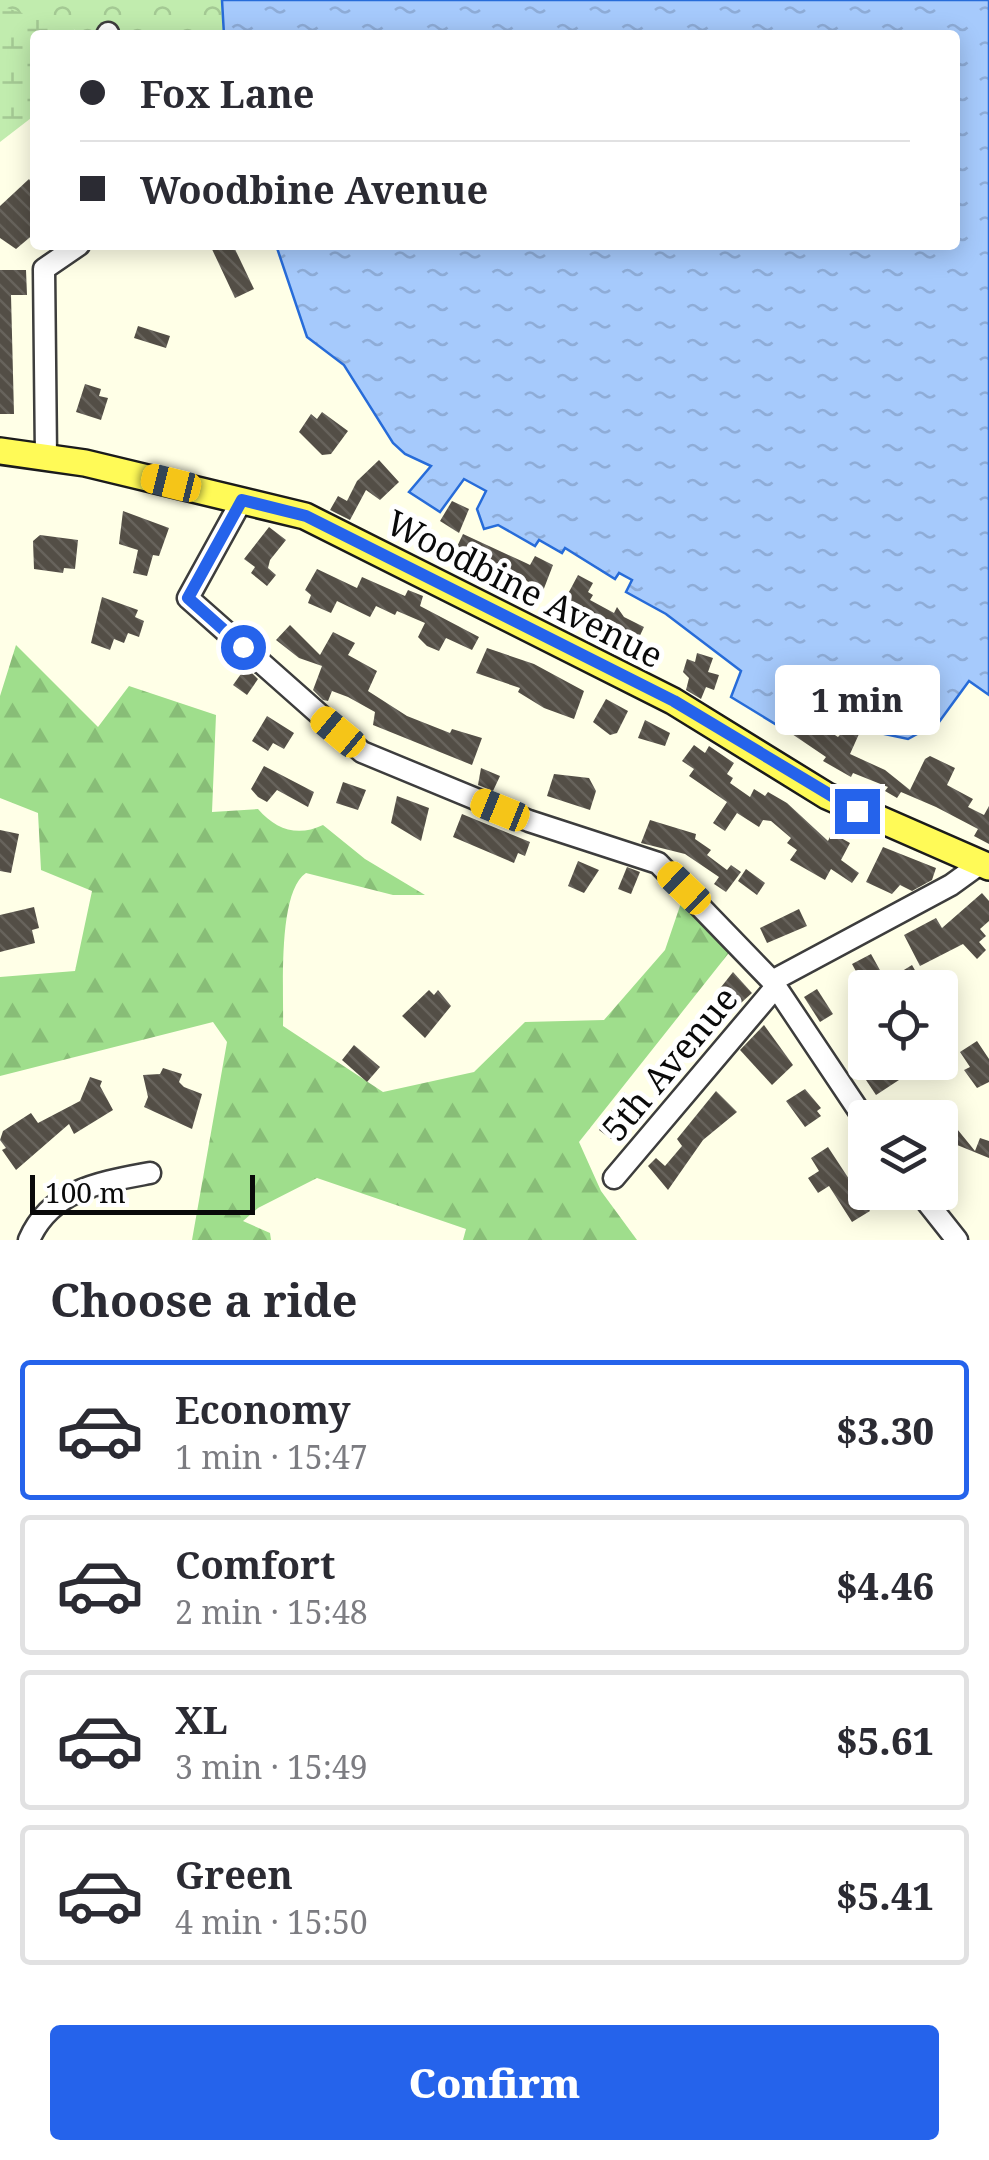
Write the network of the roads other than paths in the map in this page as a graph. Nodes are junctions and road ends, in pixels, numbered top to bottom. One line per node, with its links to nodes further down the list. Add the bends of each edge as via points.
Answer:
1 (72, 250): 3 (street, via 44,269)
2 (0, 452): 3 (main road, Woodbine Avenue)
3 (46, 456): 4 (main road, Woodbine Avenue)
4 (242, 500): 5 (main road, Woodbine Avenue, via 306,516 674,701 827,796); 6 (street, via 188,598 289,692 362,752 528,821 658,863)
5 (985, 866): 6 (street, 5th Avenue)
6 (773, 985): 7 (street); 9 (street, 5th Avenue)
7 (851, 1100)
8 (150, 1172): 11 (street, via 72,1191)
9 (614, 1178)
10 (933, 1210): 12 (street)
11 (29, 1240)
12 (957, 1240)

